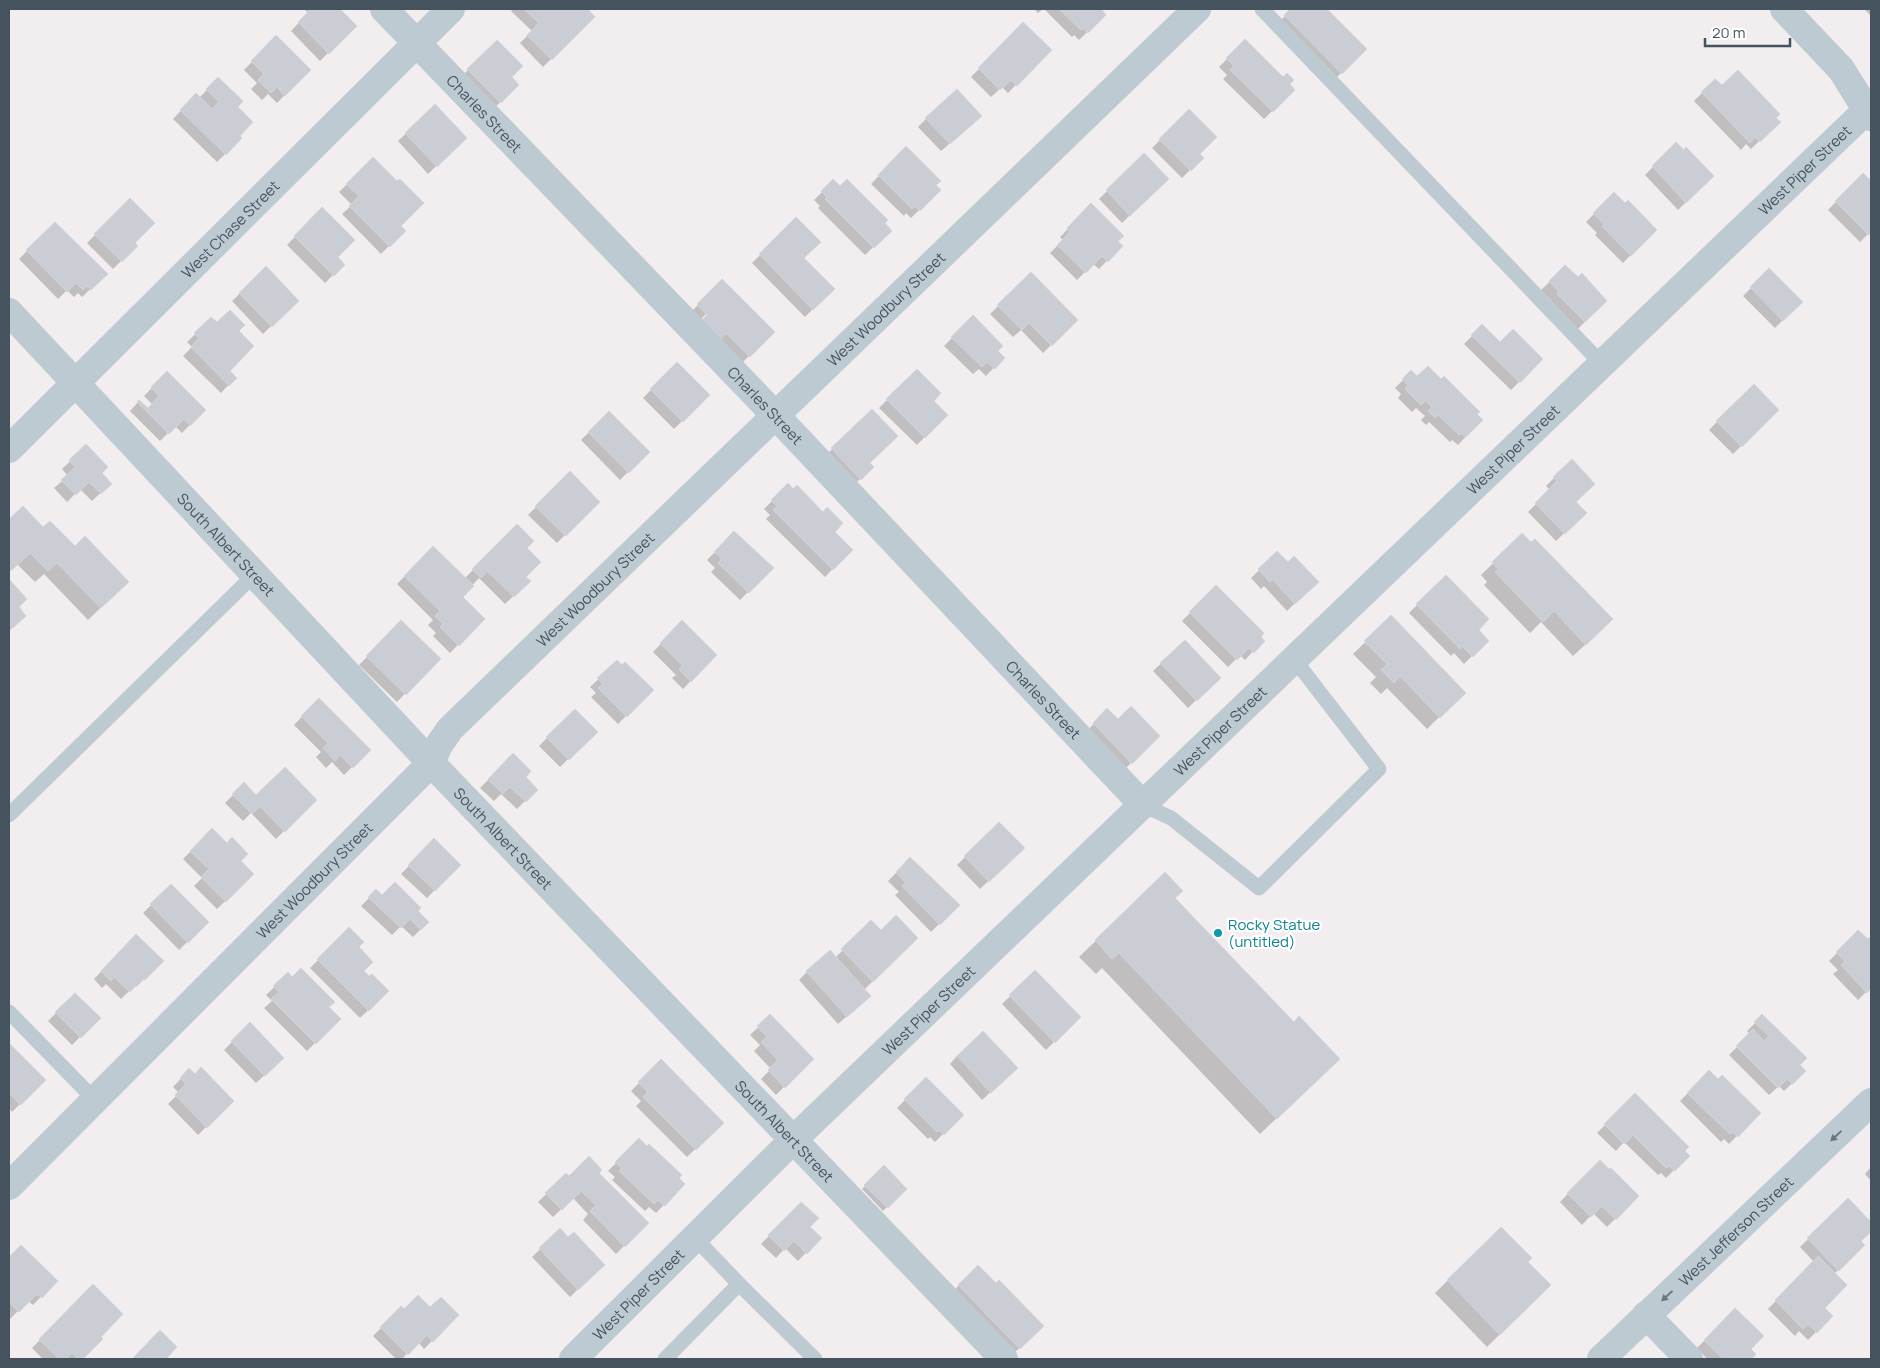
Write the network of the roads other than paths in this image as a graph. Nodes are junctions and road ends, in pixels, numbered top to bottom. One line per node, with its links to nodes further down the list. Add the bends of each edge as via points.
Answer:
1 (384, 9): 6 (street, Charles Street)
2 (452, 9): 6 (street, West Chase Street)
3 (1197, 9): 11 (street, West Woodbury Street)
4 (1262, 9): 9 (lane)
5 (1784, 9): 7 (street, via 1841,69)
6 (417, 44): 10 (street, West Chase Street); 11 (street, Charles Street)
7 (1870, 111): 9 (street, West Piper Street)
8 (9, 312): 10 (street, South Albert Street)
9 (1602, 364): 14 (street, West Piper Street)
10 (76, 382): 12 (street, West Chase Street); 13 (street, South Albert Street)
11 (776, 416): 15 (street, West Woodbury Street, via 450,729); 16 (street, Charles Street)
12 (9, 449)
13 (255, 574): 15 (street, South Albert Street); 17 (lane)
14 (1294, 659): 16 (street, West Piper Street); 16 (lane, via 1379,769 1258,888 1171,818)
15 (431, 763): 19 (street, West Woodbury Street); 21 (street, South Albert Street)
16 (1142, 805): 21 (street, West Piper Street)
17 (9, 815)
18 (9, 1012): 19 (lane)
19 (95, 1100): 22 (street, West Woodbury Street)
20 (1871, 1102): 25 (street, West Jefferson Street, one-way to 25)
21 (794, 1140): 23 (street, West Piper Street); 29 (street, South Albert Street)
22 (9, 1186)
23 (695, 1238): 24 (lane); 26 (street, West Piper Street)
24 (739, 1284): 27 (lane); 28 (lane)
25 (1646, 1315): 30 (street, West Jefferson Street); 31 (street)
26 (574, 1359)
27 (665, 1359)
28 (815, 1359)
29 (1004, 1359)
30 (1601, 1359)
31 (1690, 1359)

